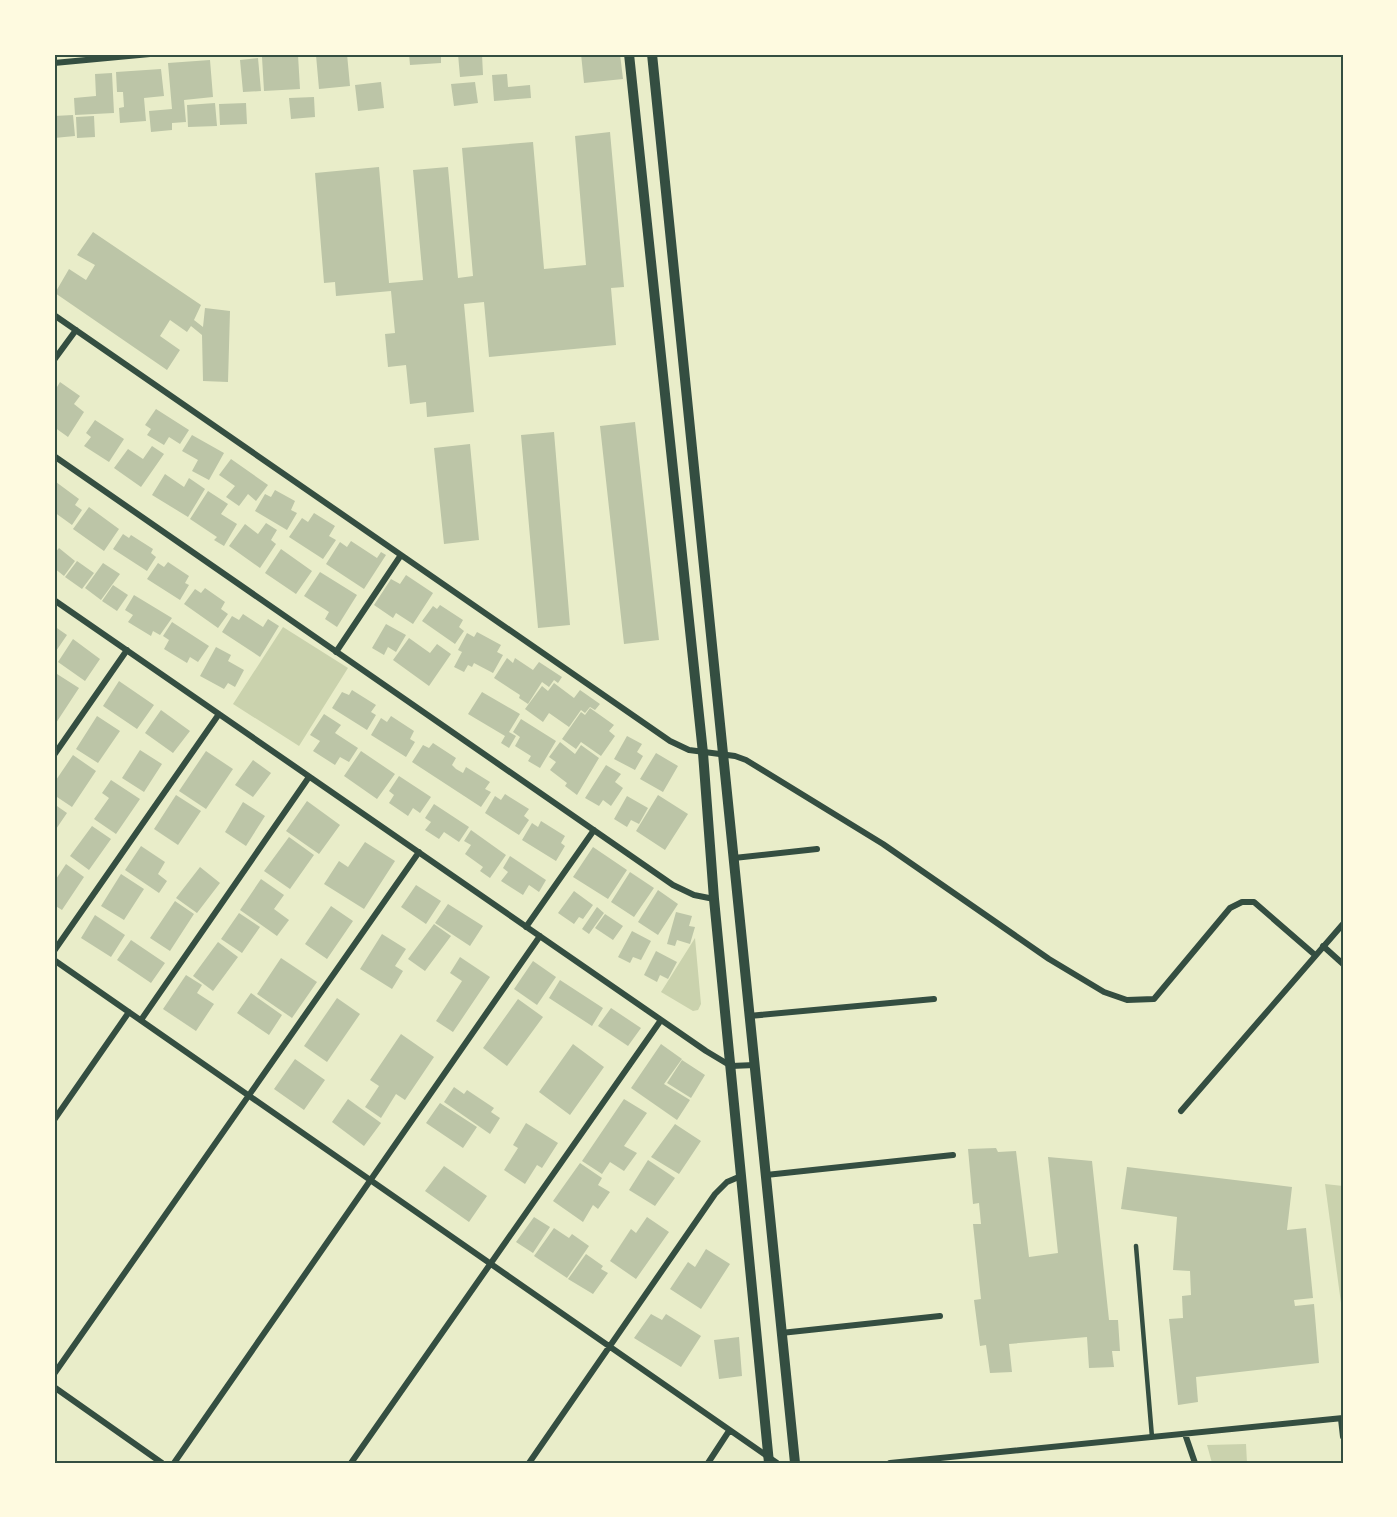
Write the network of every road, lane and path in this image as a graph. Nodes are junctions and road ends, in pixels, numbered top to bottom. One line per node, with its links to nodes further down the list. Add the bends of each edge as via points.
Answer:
1 (150, 54): 4 (street)
2 (629, 54): 15 (street)
3 (652, 54): 17 (street)
4 (106, 56): 5 (street)
5 (54, 63)
6 (54, 315): 7 (street)
7 (76, 330): 8 (street); 10 (street)
8 (54, 360)
9 (54, 456): 13 (street)
10 (401, 555): 13 (street); 15 (street, via 670,741)
11 (54, 600): 12 (street)
12 (127, 650): 14 (street); 16 (street)
13 (336, 652): 19 (street)
14 (219, 714): 18 (street); 28 (street)
15 (703, 753): 17 (street); 23 (street)
16 (54, 755)
17 (723, 755): 22 (street); 29 (street, via 746,760 822,805 1049,958 1115,997 1154,999 1230,908 1242,903 1254,902)
18 (309, 777): 21 (street); 35 (street)
19 (594, 830): 23 (street, via 672,885); 25 (street)
20 (817, 849): 22 (street)
21 (418, 852): 25 (street); 39 (street)
22 (734, 858): 34 (street)
23 (714, 899): 38 (street)
24 (1343, 924): 27 (street)
25 (525, 927): 26 (street)
26 (540, 936): 36 (street); 45 (street)
27 (1323, 946): 29 (street); 31 (street)
28 (54, 951)
29 (1315, 955): 40 (street)
30 (54, 960): 33 (street)
31 (1343, 964)
32 (934, 999): 34 (street)
33 (129, 1012): 35 (street); 41 (street)
34 (750, 1016): 37 (street)
35 (141, 1020): 39 (street)
36 (661, 1020): 38 (street); 47 (street)
37 (754, 1065): 38 (street); 44 (street)
38 (730, 1066): 43 (street)
39 (249, 1096): 45 (street); 51 (street)
40 (1181, 1111)
41 (54, 1120)
42 (953, 1155): 44 (street)
43 (741, 1175): 50 (street, via 715,1194); 58 (street)
44 (766, 1175): 49 (street)
45 (370, 1180): 47 (street); 61 (street)
46 (1136, 1246): 56 (lane)
47 (490, 1264): 50 (street); 62 (street)
48 (940, 1316): 49 (street)
49 (782, 1333): 65 (street)
50 (610, 1348): 54 (street); 63 (street)
51 (54, 1374)
52 (54, 1387): 60 (street)
53 (1342, 1418): 55 (street); 57 (street)
54 (729, 1431): 58 (street); 64 (street)
55 (1185, 1434): 56 (street); 67 (street)
56 (1152, 1437): 59 (street)
57 (1343, 1437)
58 (771, 1462)
59 (913, 1462): 66 (street)
60 (162, 1463)
61 (174, 1463)
62 (351, 1463)
63 (529, 1463)
64 (708, 1463)
65 (795, 1463)
66 (890, 1463)
67 (1195, 1463)

